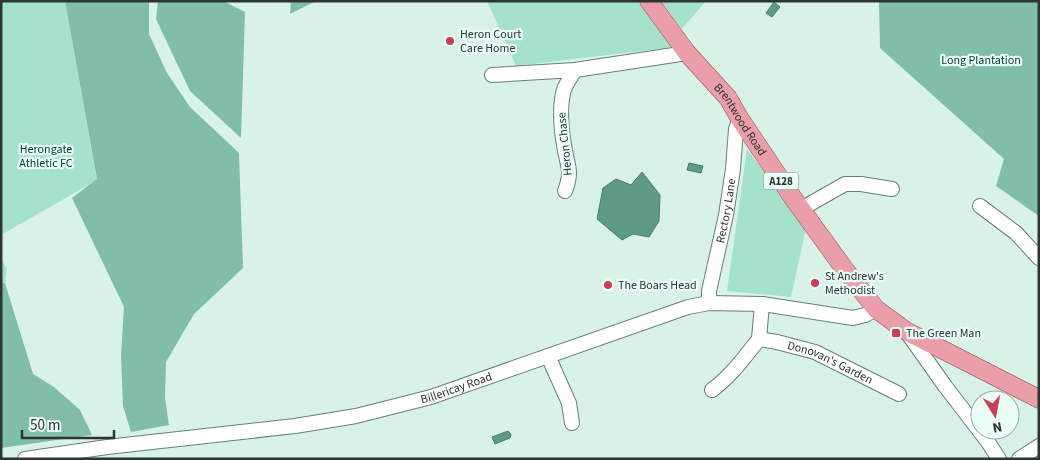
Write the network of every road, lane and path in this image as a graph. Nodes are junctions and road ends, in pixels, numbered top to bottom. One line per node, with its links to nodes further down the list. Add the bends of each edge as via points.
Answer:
1 (649, 1): 2 (main road, Brentwood Road / A128)
2 (687, 53): 3 (street); 5 (main road, Brentwood Road / A128, via 728,98)
3 (575, 70): 4 (street); 7 (street, Heron Chase, via 564,88 561,107 570,172)
4 (492, 75)
5 (740, 119): 9 (main road, Brentwood Road / A128); 11 (street, Rectory Lane)
6 (892, 189): 9 (street, via 845,184)
7 (565, 191)
8 (980, 206): 10 (street, via 1016,232)
9 (801, 209): 13 (main road, Brentwood Road / A128)
10 (1039, 258)
11 (709, 303): 12 (street, Billericay Road); 16 (street, Billericay Road, via 672,312)
12 (762, 304): 13 (street, Billericay Road, via 853,318); 15 (street)
13 (876, 309): 14 (main road, Brentwood Road / A128)
14 (906, 331): 19 (main road, Brentwood Road / A128); 23 (street)
15 (759, 339): 17 (street, via 723,382); 18 (street, Donovan's Garden, via 815,352)
16 (548, 356): 20 (street, via 569,403); 22 (street, Billericay Road, via 431,397 356,416)
17 (712, 390)
18 (899, 394)
19 (1038, 397)
20 (572, 423)
21 (1039, 446): 24 (street)
22 (25, 459)
23 (998, 459)
24 (1019, 459)

